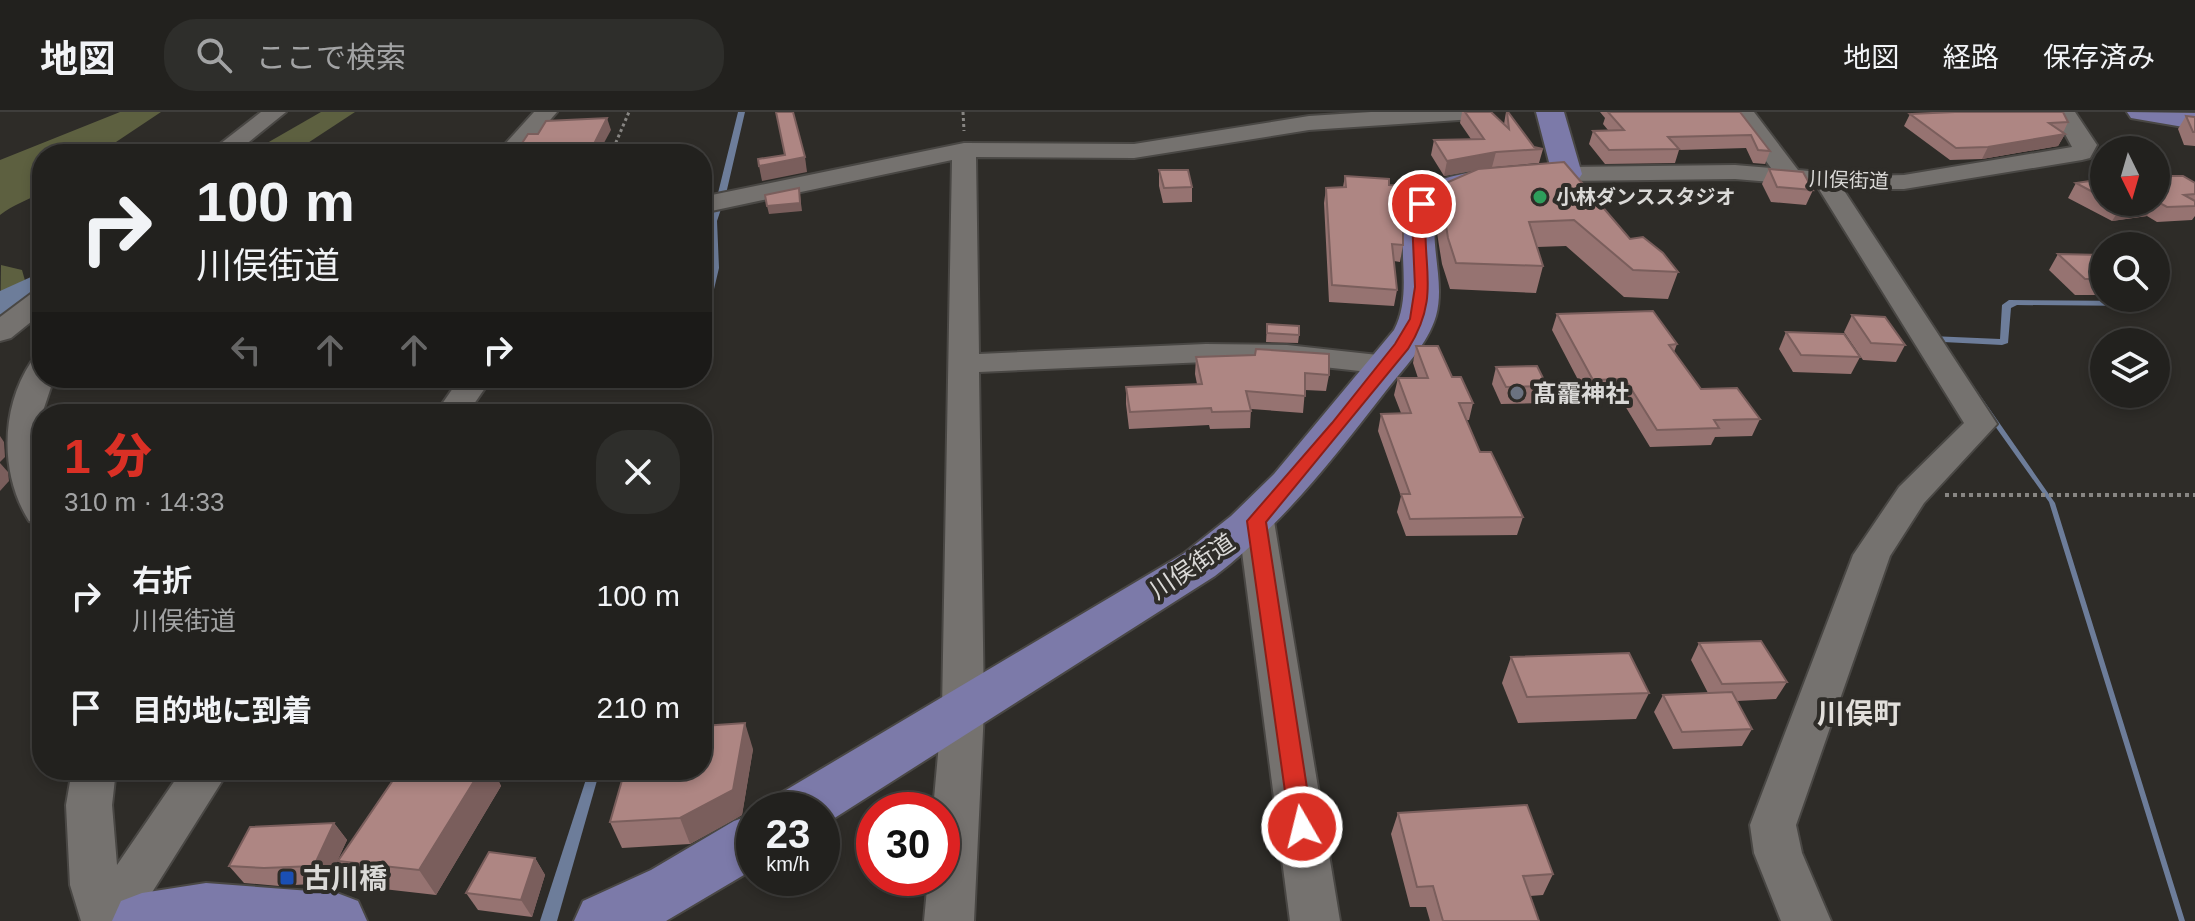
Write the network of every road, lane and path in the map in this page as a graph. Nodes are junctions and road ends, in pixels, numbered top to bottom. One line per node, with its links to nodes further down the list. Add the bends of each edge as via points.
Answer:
1 (275, 112): 10 (street)
2 (546, 112): 11 (street)
3 (629, 112): 12 (path)
4 (1474, 112): 13 (street, via 1309,123 1134,151)
5 (1550, 112): 14 (main road)
6 (1742, 112): 15 (street)
7 (2064, 112): 16 (street, 川俣街道, via 2085,145 2082,153 1904,182)
8 (2141, 112): 9 (main road)
9 (2195, 121)
10 (232, 144)
11 (517, 144)
12 (615, 144)
13 (964, 150): 17 (street); 20 (street)
14 (1567, 174): 15 (street, 川俣街道, via 1694,171); 21 (main road, 川俣街道, via 1452,187 1422,204 1419,311)
15 (1791, 178): 16 (street, 川俣街道)
16 (1826, 181): 23 (street, via 1981,424)
17 (712, 203)
18 (32, 307): 19 (street)
19 (0, 332)
20 (962, 364): 21 (street, via 1206,353 1287,354); 27 (street)
21 (1387, 365): 26 (main road, 川俣街道)
22 (32, 388): 25 (street, via 23,458)
23 (1911, 495): 24 (path); 37 (street, via 1872,555 1773,825 1778,853)
24 (2195, 495)
25 (32, 497)
26 (1256, 521): 27 (main road, 川俣街道, via 1199,565); 36 (street)
27 (963, 710): 30 (main road, 川俣街道); 35 (street)
28 (93, 780): 32 (street, via 94,885)
29 (201, 780): 32 (street)
30 (830, 792)
31 (736, 850): 34 (main road, via 672,889)
32 (118, 920): 33 (main road, via 206,910)
33 (337, 921)
34 (604, 921)
35 (949, 921)
36 (1315, 921)
37 (1806, 921)

